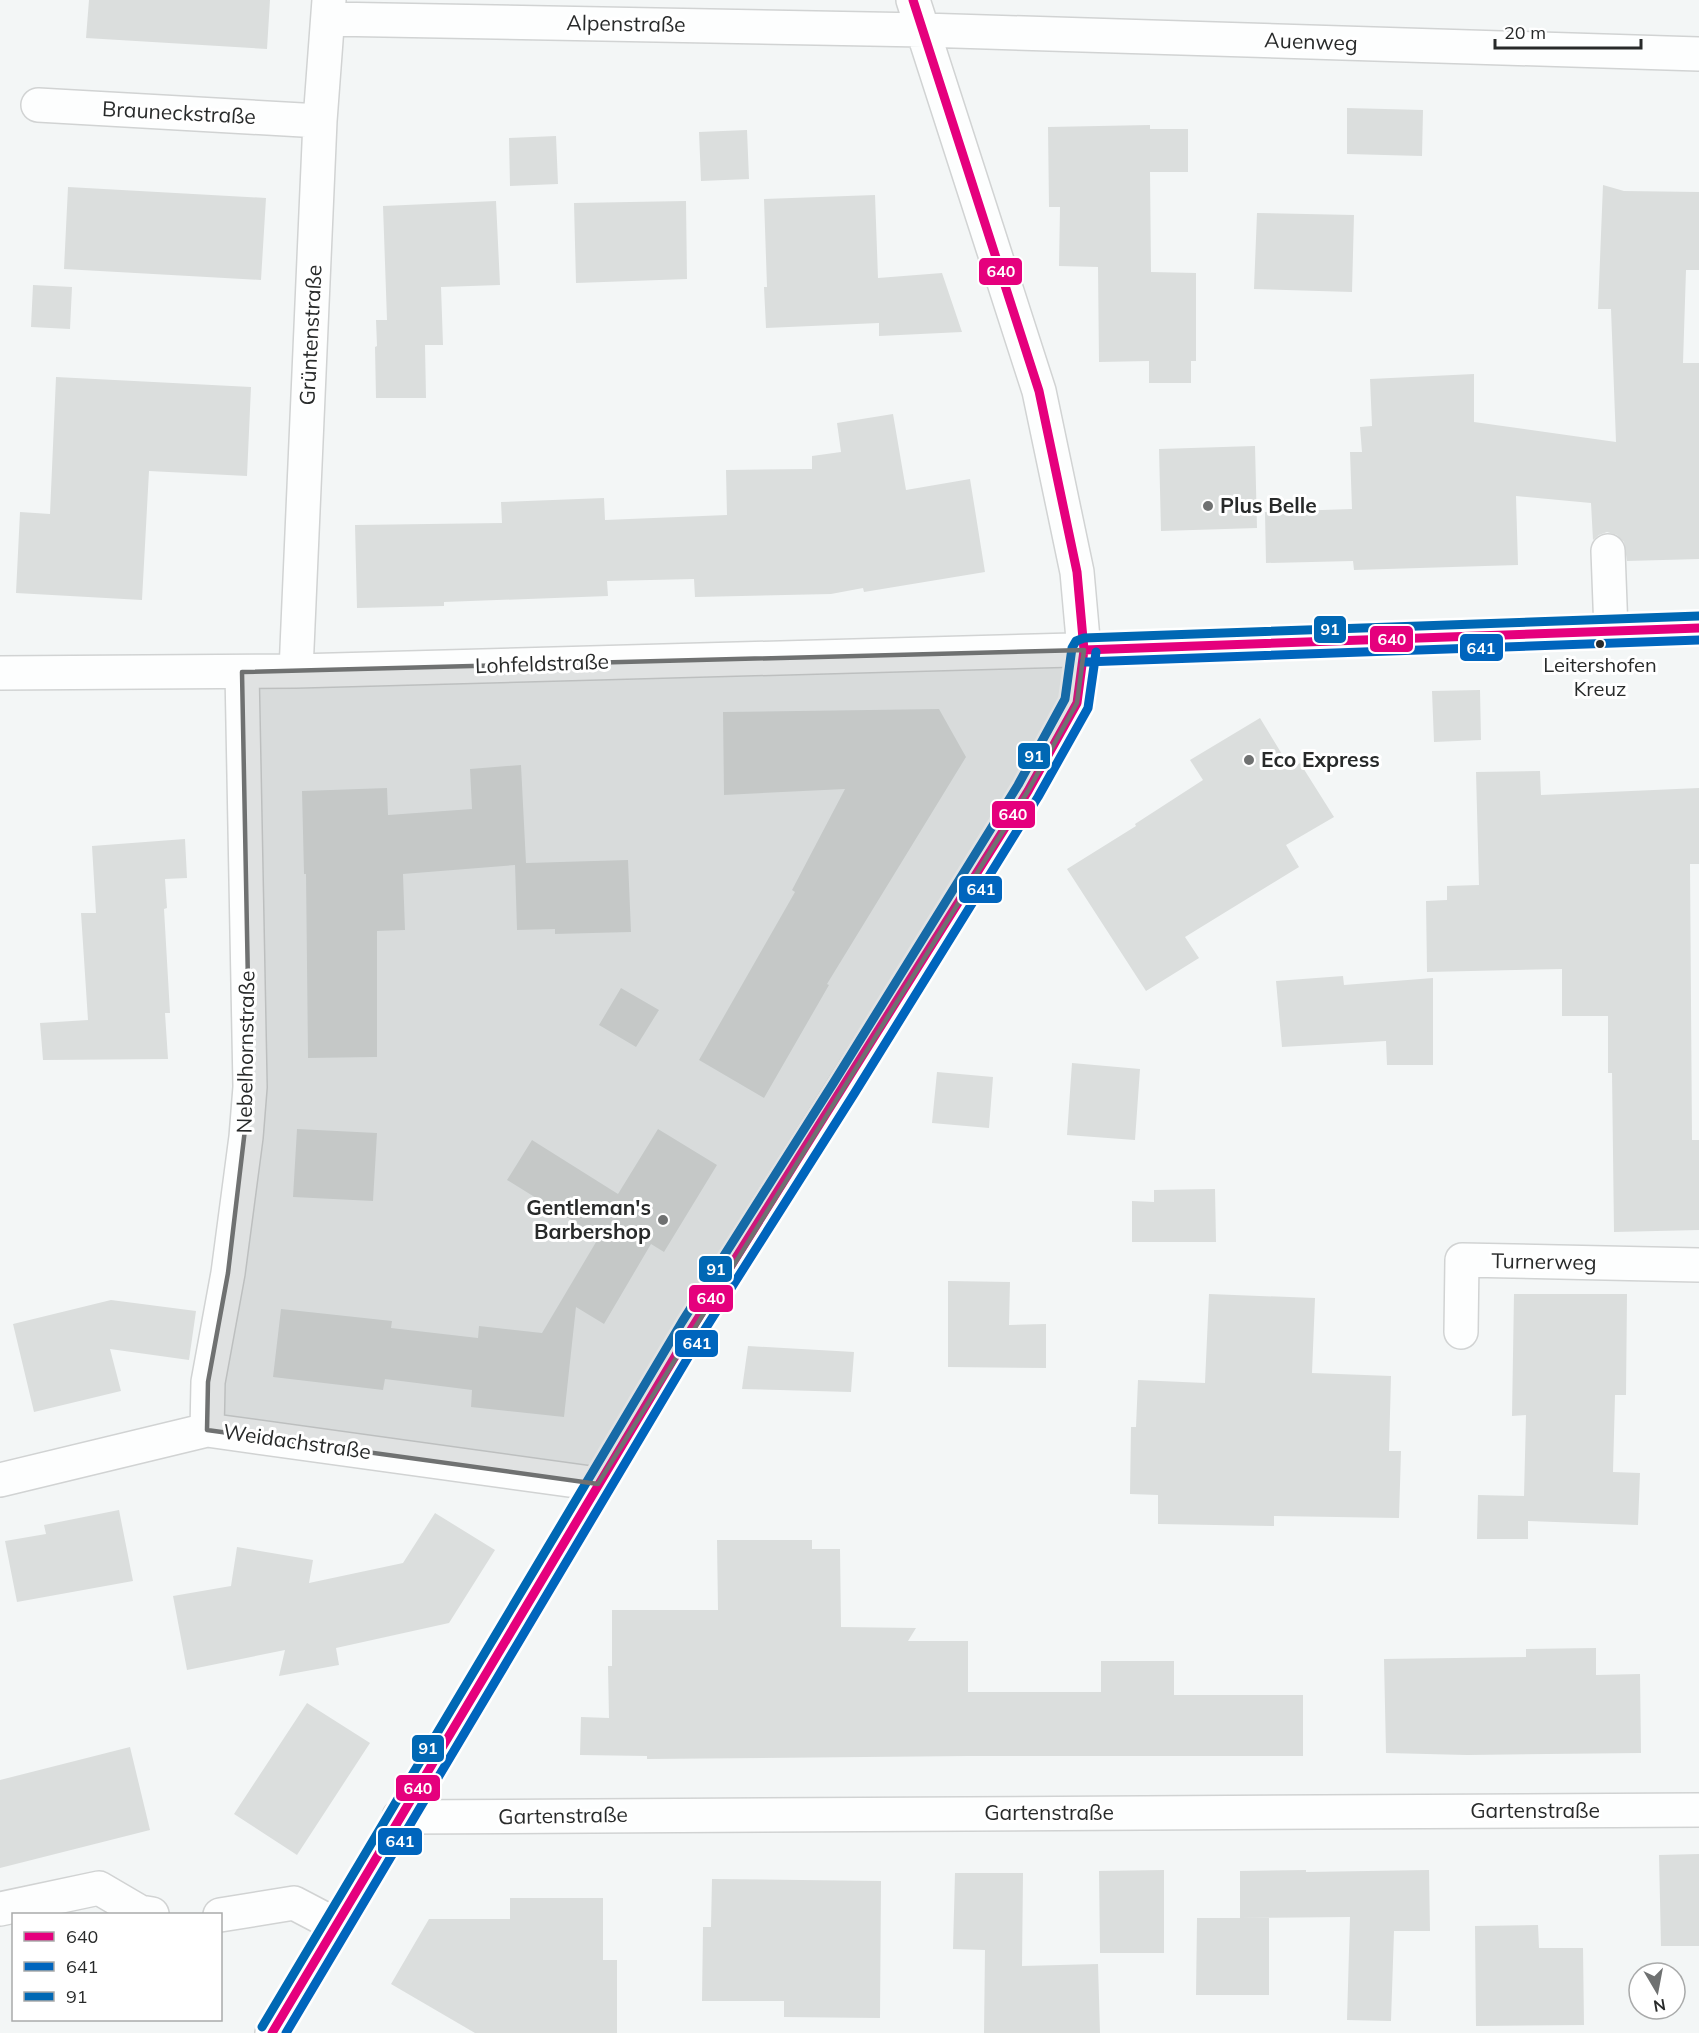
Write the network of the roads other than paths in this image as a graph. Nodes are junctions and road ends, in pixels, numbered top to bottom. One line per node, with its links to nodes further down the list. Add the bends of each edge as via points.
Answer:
1 (329, 9): 2 (street, Alpenstraße); 5 (street, Grüntenstraße)
2 (918, 15): 3 (street, Auenweg); 9 (street, via 1040,391 1077,572)
3 (1699, 54)
4 (38, 105): 5 (street, Brauneckstraße)
5 (320, 121): 10 (street, Grüntenstraße)
6 (1608, 551): 8 (street)
7 (1699, 628): 8 (street, Lohfeldstraße)
8 (1611, 631): 9 (street, Lohfeldstraße)
9 (1084, 650): 10 (street, Lohfeldstraße); 17 (street, via 1077,703 1028,791)
10 (296, 671): 11 (street, Lohfeldstraße)
11 (242, 672): 12 (street, Lohfeldstraße); 15 (street, Nebelhornstraße, via 250,1087 228,1273 208,1382)
12 (0, 673)
13 (1699, 1265): 14 (street, Turnerweg, via 1462,1260)
14 (1461, 1332)
15 (207, 1430): 16 (street, Weidachstraße); 17 (street, Weidachstraße)
16 (0, 1480)
17 (598, 1484): 19 (street)
18 (1699, 1810): 19 (street, Gartenstraße)
19 (399, 1817): 23 (street)
20 (0, 1909): 21 (street, via 99,1888)
21 (146, 1913)
22 (222, 1915): 23 (street, via 294,1903)
23 (336, 1925): 24 (street)
24 (272, 2033)

